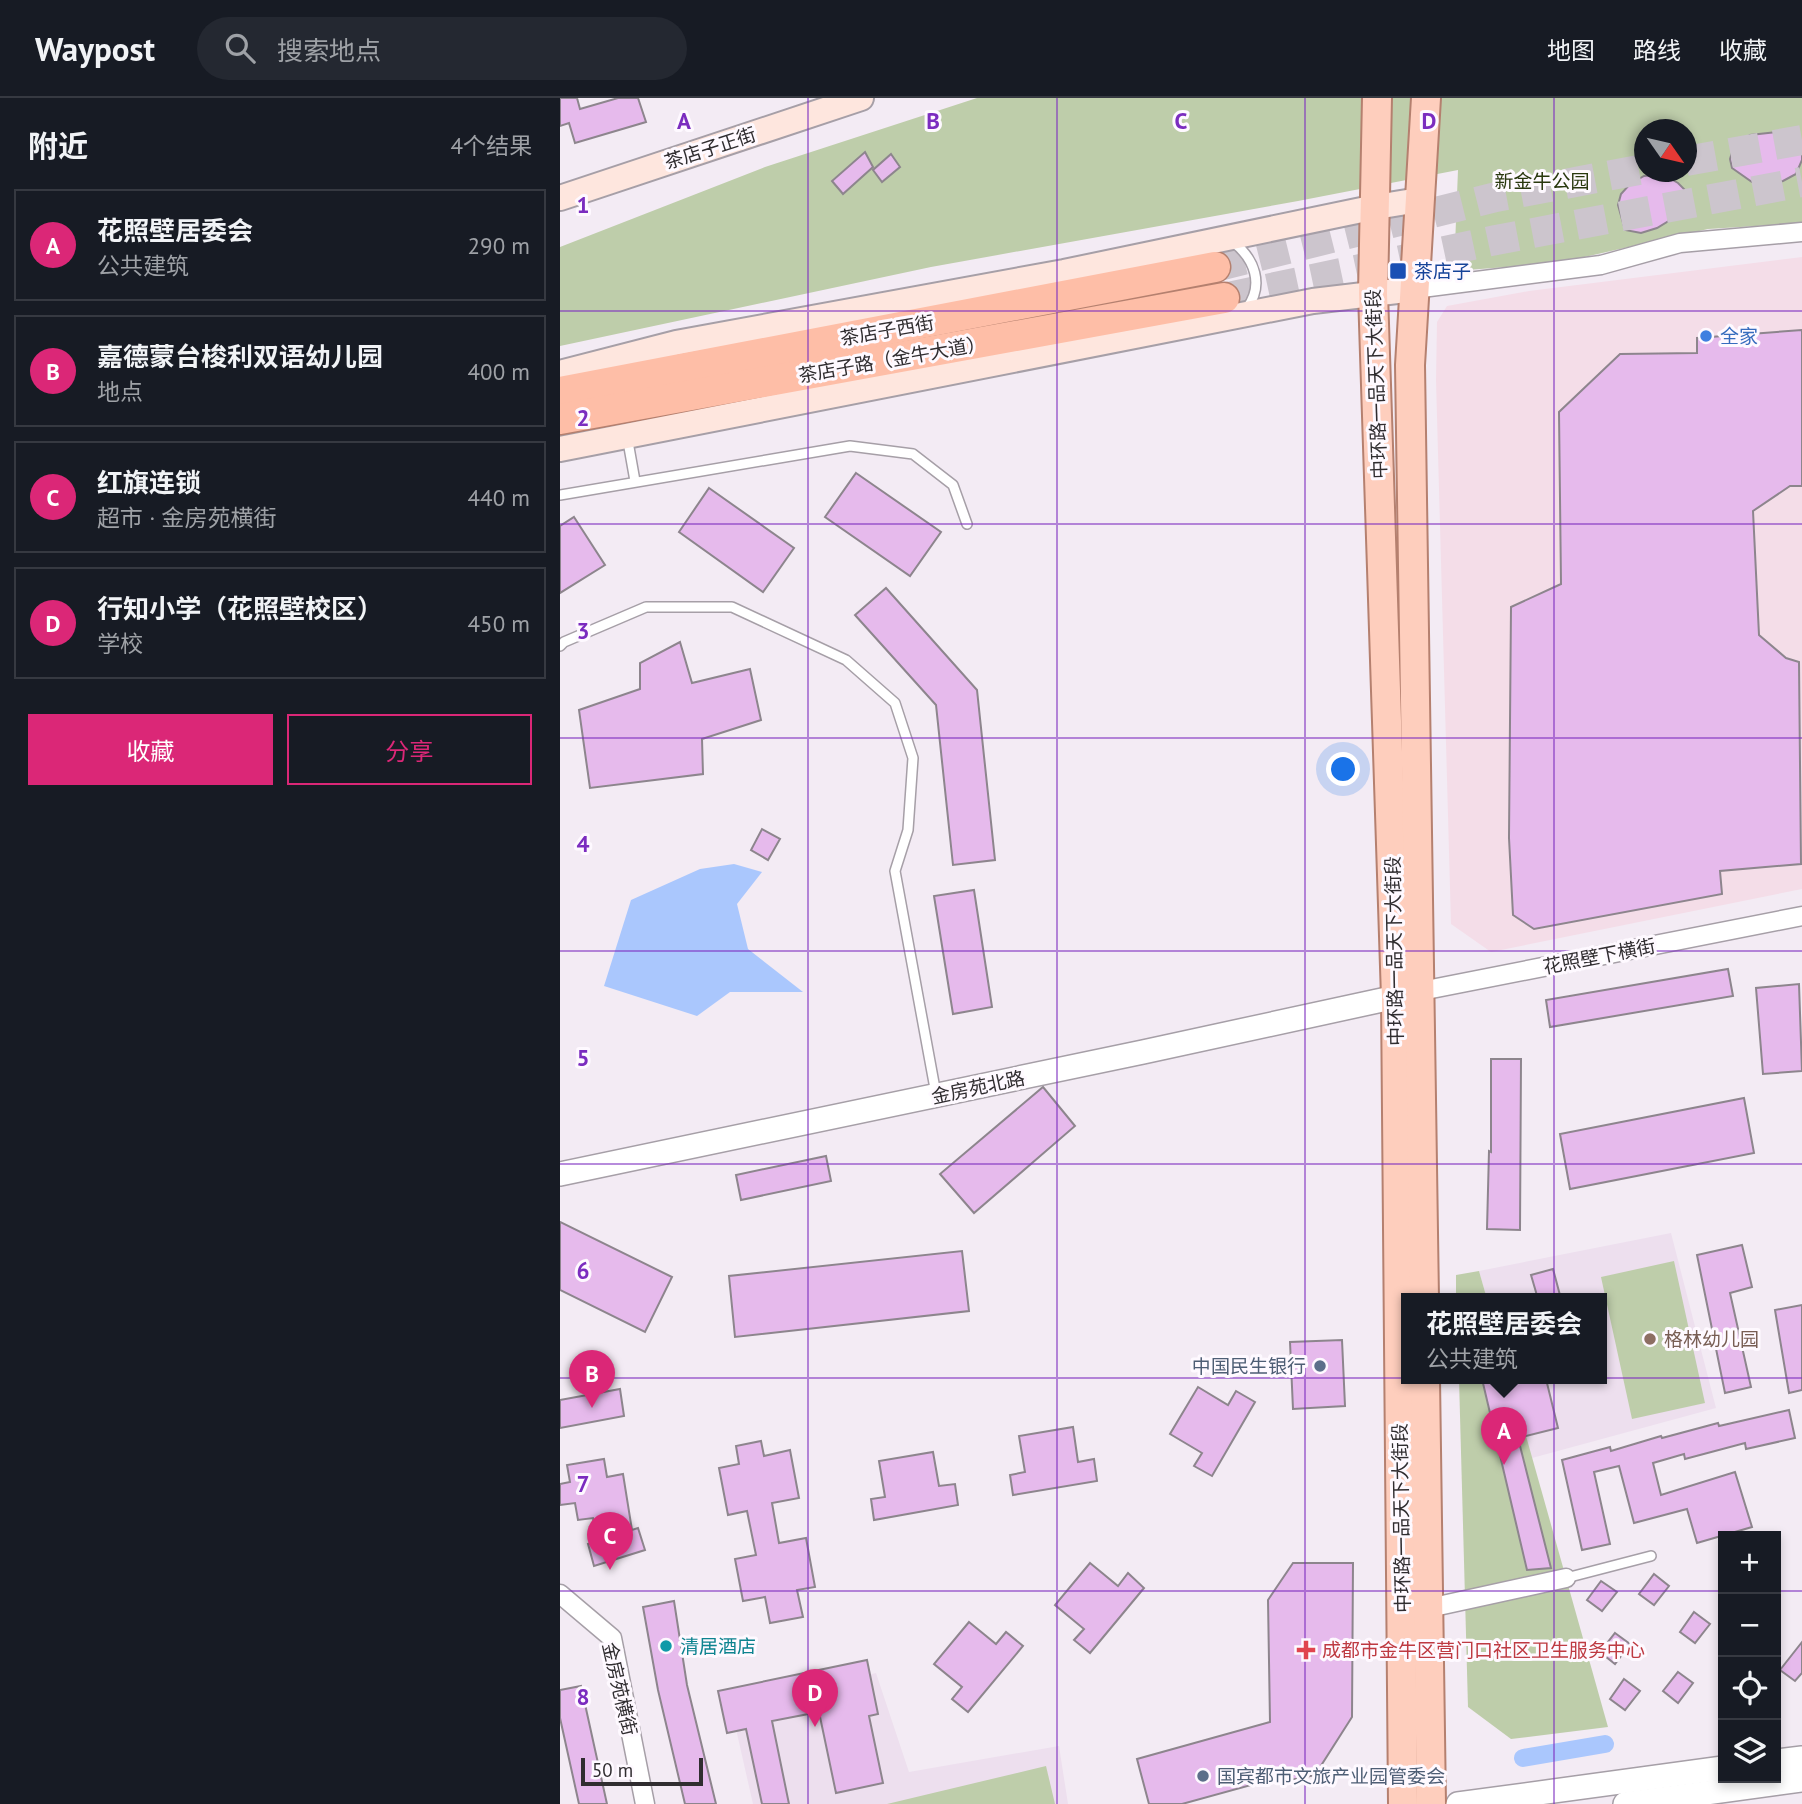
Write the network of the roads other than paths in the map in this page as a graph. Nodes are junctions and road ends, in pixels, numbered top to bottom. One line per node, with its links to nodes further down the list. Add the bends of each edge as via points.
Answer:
1 (860, 98): 4 (main road, 茶店子正街)
2 (1377, 98): 6 (main road, 中环路一品天下大街段)
3 (1426, 98): 5 (main road, 中环路一品天下大街段)
4 (560, 198)
5 (1419, 200): 6 (main road); 10 (main road, 中环路一品天下大街段)
6 (1376, 207): 8 (main road); 11 (main road, 中环路一品天下大街段)
7 (1802, 232): 10 (street, via 1680,243 1601,265)
8 (1224, 238): 12 (lane, via 1248,256 1256,275 1254,297); 13 (main road, via 676,343)
9 (1215, 267): 14 (highway, 茶店子西街)
10 (1414, 289): 11 (main road); 25 (main road, 中环路一品天下大街段)
11 (1373, 293): 12 (main road); 25 (main road, 中环路一品天下大街段)
12 (1232, 307): 15 (highway, 茶店子路（金牛大道）); 18 (main road)
13 (560, 373)
14 (560, 392)
15 (612, 409): 16 (highway, 茶店子路（金牛大道）); 17 (main road)
16 (560, 419)
17 (560, 426)
18 (627, 435): 19 (main road); 20 (lane)
19 (560, 449)
20 (635, 481): 21 (lane); 22 (lane, via 850,446 913,454 953,485)
21 (560, 495)
22 (967, 524)
23 (560, 646): 26 (lane, via 646,607 732,607 846,660 895,703 913,758 908,830 895,871)
24 (1802, 916): 25 (street, 花照壁下横街)
25 (1408, 994): 26 (street, 金房苑北路); 28 (main road, 中环路一品天下大街段); 29 (main road, 中环路一品天下大街段)
26 (936, 1095): 27 (street, 金房苑北路)
27 (560, 1174)
28 (1407, 1293)
29 (1424, 1293)
30 (1406, 1384): 41 (main road, 中环路一品天下大街段)
31 (1425, 1384): 35 (main road, 中环路一品天下大街段)
32 (1651, 1556): 33 (lane)
33 (1566, 1578): 35 (street)
34 (560, 1594): 40 (street, 金房苑横街, via 612,1638)
35 (1429, 1608): 42 (main road, 中环路一品天下大街段)
36 (1802, 1758): 37 (street)
37 (1781, 1760)
38 (1718, 1769): 43 (street)
39 (1802, 1780): 44 (street)
40 (645, 1804)
41 (1404, 1804)
42 (1432, 1804)
43 (1458, 1804)
44 (1625, 1804)

